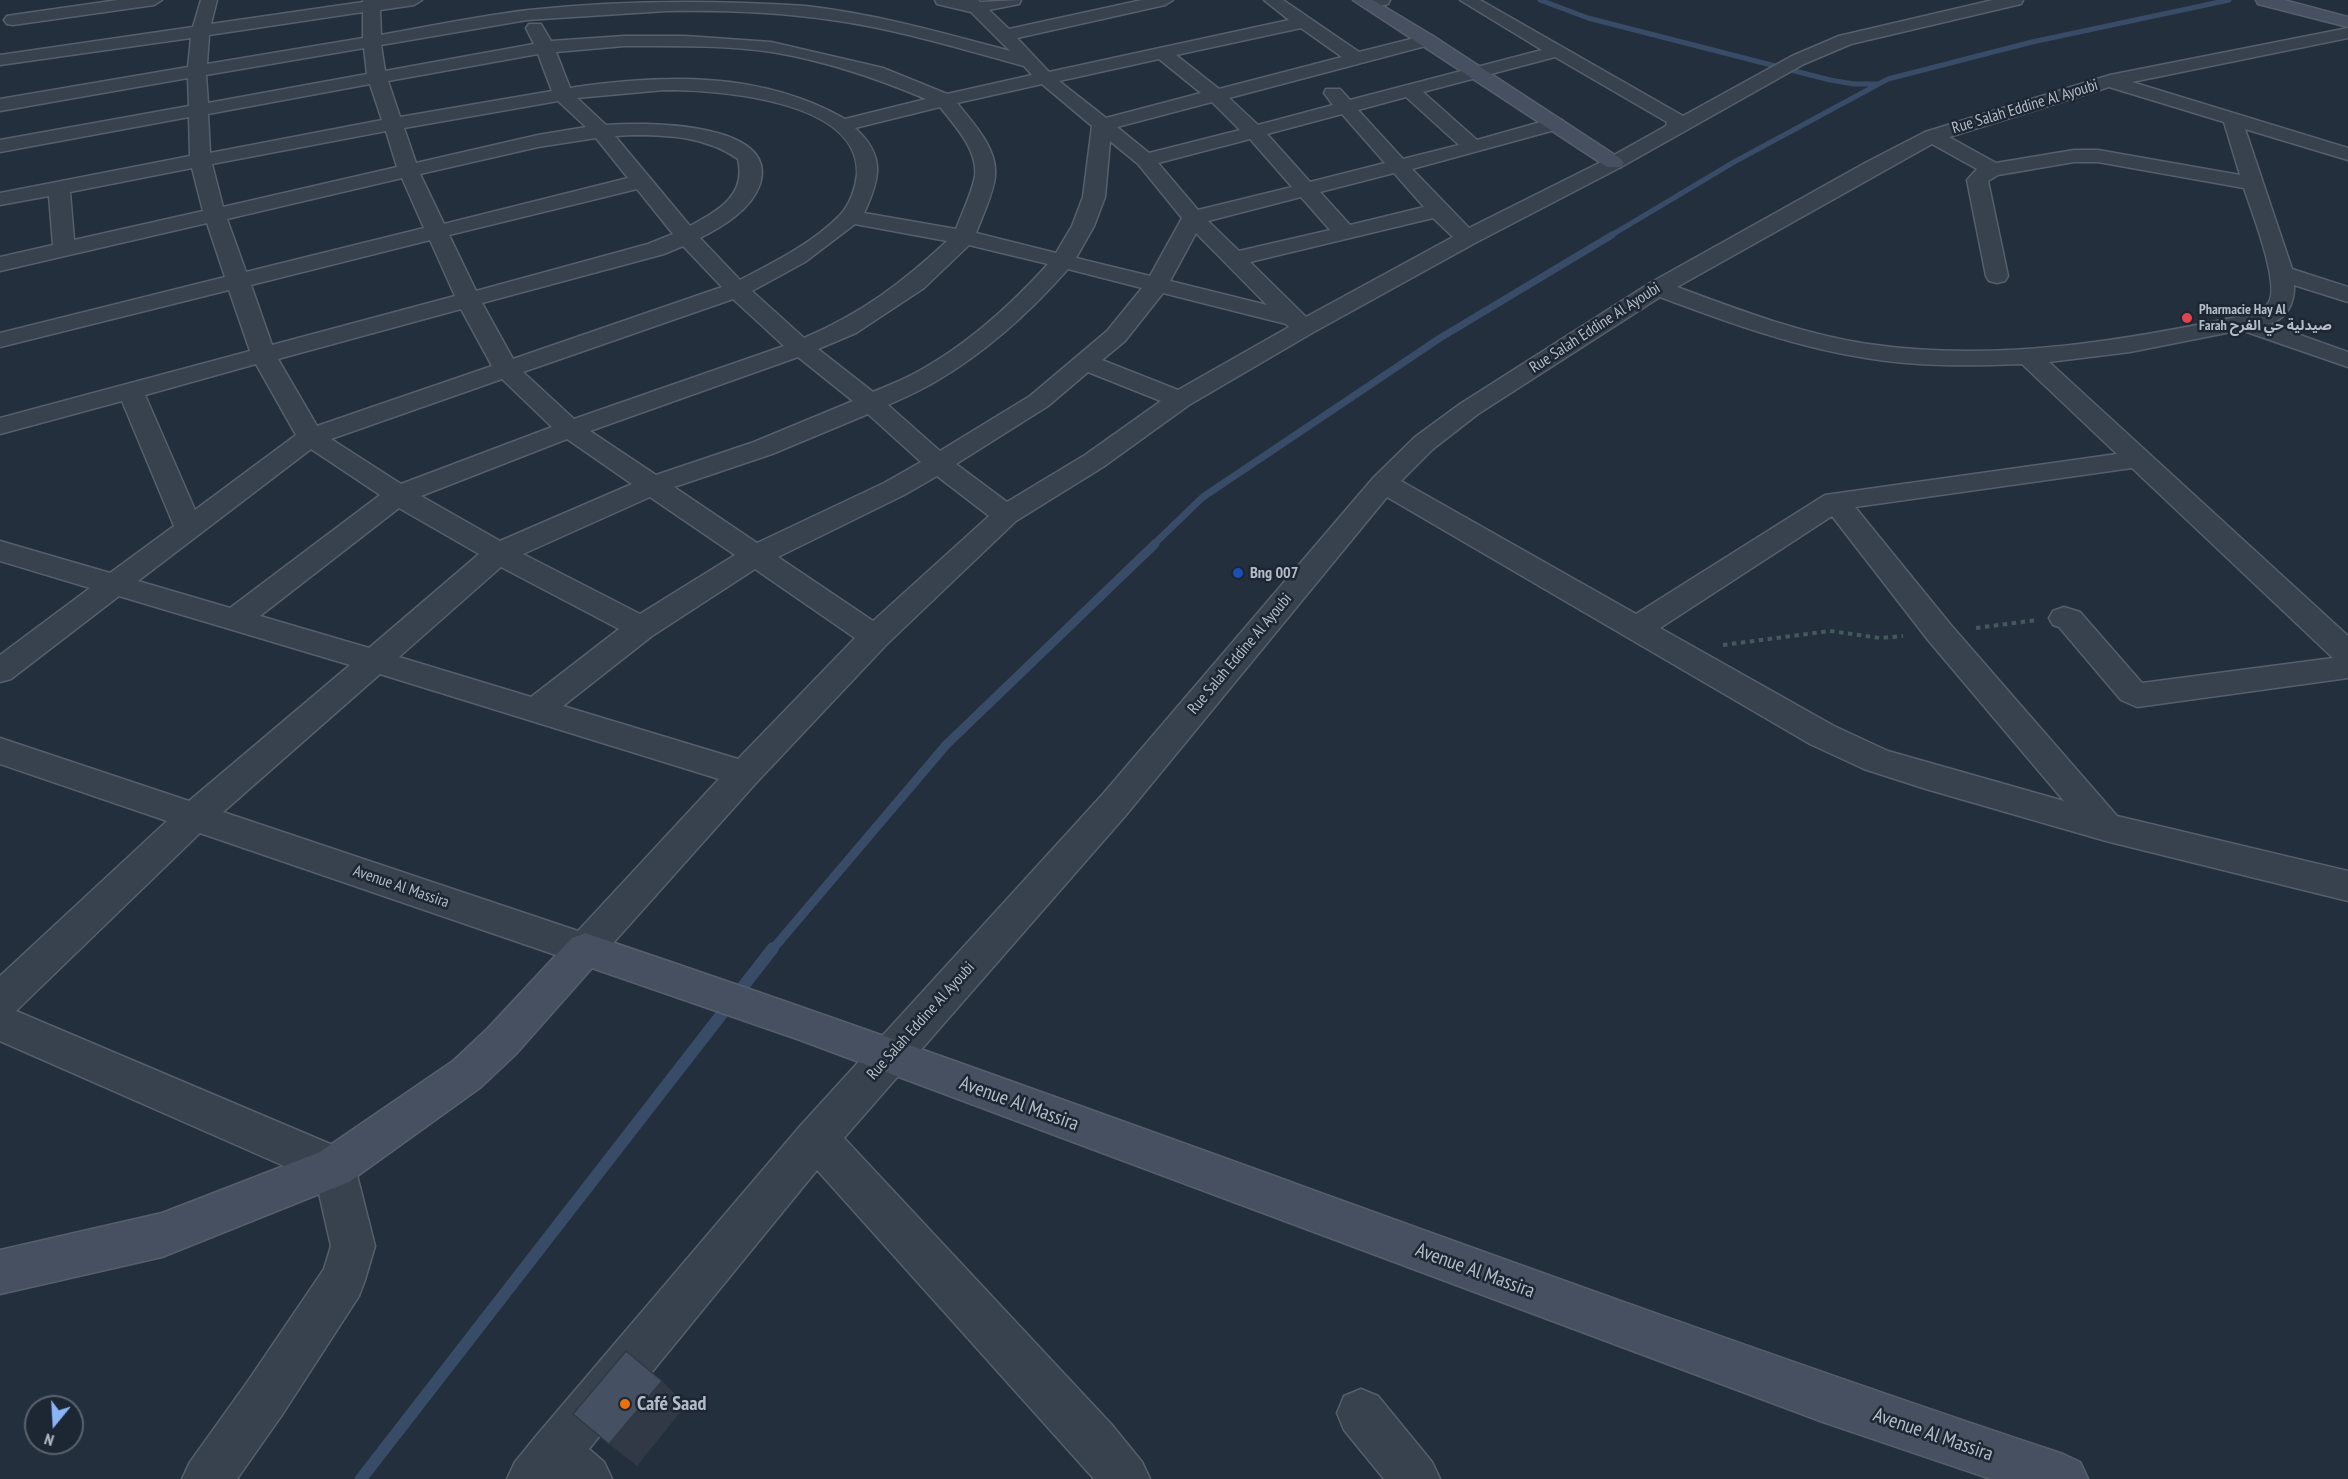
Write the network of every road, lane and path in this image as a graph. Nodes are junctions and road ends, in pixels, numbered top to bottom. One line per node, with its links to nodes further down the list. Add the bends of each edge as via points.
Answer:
1 (24, 0): 2 (street, via 9,27)
2 (153, 0)
3 (209, 0): 20 (street)
4 (414, 0): 13 (street)
5 (943, 0): 15 (street)
6 (1013, 0): 15 (street)
7 (1165, 0): 14 (street)
8 (1272, 0): 18 (street)
9 (1468, 0): 28 (street)
10 (2015, 0): 52 (street, via 1845,40 1798,60)
11 (2264, 0): 19 (street)
12 (1370, 1): 23 (street)
13 (370, 3): 20 (street); 24 (street)
14 (1136, 3): 22 (street)
15 (972, 4): 22 (street)
16 (811, 6): 17 (street); 27 (street); 35 (street)
17 (525, 7): 24 (street); 26 (street)
18 (1304, 22): 29 (street); 31 (street)
19 (2348, 22)
20 (200, 32): 32 (street); 33 (street)
21 (2348, 33): 25 (street, Rue Salah Eddine Al Ayoubi)
22 (1005, 35): 35 (street)
23 (1427, 40): 31 (street); 36 (street)
24 (372, 41): 33 (street); 37 (street)
25 (2309, 41): 30 (street); 38 (street, Rue Salah Eddine Al Ayoubi)
26 (545, 47): 27 (street, via 685,41); 37 (street); 41 (street)
27 (771, 47): 39 (street); 43 (street, via 877,72)
28 (1557, 51): 36 (street); 52 (street, via 1674,117)
29 (1163, 53): 35 (street); 42 (street)
30 (2348, 53)
31 (1357, 59): 34 (street)
32 (0, 60)
33 (197, 70): 44 (street); 46 (street)
34 (1314, 70): 42 (street); 45 (street)
35 (1039, 71): 43 (street); 51 (street)
36 (1476, 72): 40 (street); 49 (street)
37 (377, 78): 46 (street); 48 (street)
38 (2110, 81): 47 (street); 55 (street, Rue Salah Eddine Al Ayoubi)
39 (734, 87): 41 (street, via 635,85); 50 (street, via 796,100)
40 (1410, 90): 45 (street); 57 (street)
41 (563, 94): 48 (street); 53 (street)
42 (1216, 96): 51 (street); 54 (street)
43 (945, 100): 50 (street); 77 (street, via 983,156 985,176)
44 (0, 105)
45 (1344, 107): 54 (street); 62 (street)
46 (198, 110): 56 (street); 59 (street)
47 (2232, 118): 58 (street); 66 (street)
48 (391, 124): 59 (street); 64 (street)
49 (1555, 124): 57 (street); 61 (street)
50 (844, 125): 72 (street, via 862,148 868,168 865,191)
51 (1102, 125): 60 (street); 81 (street, via 1094,197)
52 (1676, 127): 61 (street)
53 (601, 131): 64 (street, via 538,141); 65 (street); 76 (street, via 696,134 727,143 748,157 752,175 744,196)
54 (1255, 133): 60 (street); 68 (street)
55 (1932, 136): 63 (street); 87 (street, Rue Salah Eddine Al Ayoubi)
56 (0, 146)
57 (1473, 147): 62 (street)
58 (2348, 154)
59 (200, 159): 67 (street); 71 (street)
60 (1145, 160): 73 (street)
61 (1614, 163): 78 (street)
62 (1400, 166): 68 (street); 70 (street)
63 (1994, 170): 66 (street, via 2074,156 2098,156); 84 (street, via 1977,180)
64 (409, 172): 71 (street); 74 (street)
65 (642, 182): 74 (street); 76 (street)
66 (2252, 183): 83 (street)
67 (59, 188): 69 (street); 79 (street)
68 (1306, 189): 73 (street); 75 (street)
69 (0, 199)
70 (1438, 210): 75 (street); 78 (street)
71 (215, 216): 79 (street); 85 (street)
72 (851, 217): 77 (street); 88 (street, via 791,263)
73 (1193, 218): 80 (street); 86 (street)
74 (439, 232): 85 (street); 90 (street)
75 (1346, 234): 80 (street)
76 (687, 237): 88 (street); 90 (street)
77 (964, 237): 81 (street); 94 (street, via 916,283 884,306 848,328)
78 (1467, 238): 91 (street)
79 (64, 249): 82 (street)
80 (1236, 260): 91 (street)
81 (1062, 262): 86 (street); 102 (street, via 1036,291 973,347 928,376)
82 (0, 264)
83 (2282, 273): 89 (street); 92 (street, via 2284,294 2279,309)
84 (1997, 276)
85 (239, 280): 93 (street); 95 (street)
86 (1156, 286): 91 (street); 98 (street, via 1116,336)
87 (1658, 288): 96 (street, via 1758,326 1834,344 1897,355); 108 (street, Rue Salah Eddine Al Ayoubi, via 1469,409 1424,443)
88 (737, 291): 94 (street); 99 (street)
89 (2348, 295)
90 (469, 301): 95 (street); 99 (street)
91 (1298, 323): 101 (street)
92 (2244, 323): 96 (street); 97 (street)
93 (0, 340)
94 (801, 348): 102 (street); 104 (street)
95 (264, 356): 100 (street); 105 (street)
96 (2029, 357): 106 (street)
97 (2348, 360)
98 (1087, 363): 101 (street); 107 (street, via 1039,401)
99 (507, 371): 104 (street); 105 (street)
100 (131, 392): 103 (street); 113 (street)
101 (1180, 400): 112 (street, via 1094,461)
102 (871, 403): 107 (street); 109 (street, via 763,448)
103 (0, 426)
104 (570, 429): 109 (street); 110 (street)
105 (310, 437): 110 (street); 113 (street)
106 (2139, 459): 111 (street); 125 (street)
107 (939, 464): 112 (street); 116 (street)
108 (1384, 483): 121 (street); 138 (street, Rue Salah Eddine Al Ayoubi, via 1114,805)
109 (653, 485): 115 (street); 116 (street)
110 (398, 495): 115 (street); 119 (street)
111 (1835, 501): 121 (street); 122 (street)
112 (1006, 515): 123 (street)
113 (189, 530): 117 (street)
114 (0, 550): 117 (street)
115 (499, 553): 120 (street); 126 (street)
116 (757, 555): 120 (street); 123 (street)
117 (114, 586): 119 (street); 128 (street)
118 (2064, 618): 122 (path); 127 (street, via 2138,695)
119 (235, 620): 126 (street)
120 (640, 628): 129 (street)
121 (1635, 629): 124 (street)
122 (1939, 632): 124 (path, via 1880,638 1830,631); 133 (street)
123 (874, 637): 131 (street)
124 (1673, 651): 133 (street, via 1822,735 1876,760)
125 (2348, 654)
126 (375, 661): 129 (street); 132 (street)
127 (2348, 667)
128 (0, 671)
129 (535, 711): 131 (street)
130 (0, 752): 132 (street, Avenue Al Massira)
131 (744, 774): 135 (street)
132 (194, 817): 135 (street, Avenue Al Massira); 136 (street)
133 (2106, 827): 134 (street)
134 (2348, 886)
135 (585, 950): 138 (street, Avenue Al Massira); 140 (street, via 467,1074)
136 (0, 1001)
137 (0, 1022): 140 (street)
138 (890, 1057): 139 (street, Rue Salah Eddine Al Ayoubi); 147 (street, Avenue Al Massira, via 1823,1398)
139 (816, 1139): 143 (street, Rue Salah Eddine Al Ayoubi); 145 (street)
140 (334, 1167): 141 (street, via 162,1235); 144 (street, via 353,1246 343,1280)
141 (0, 1272)
142 (1361, 1413): 146 (street)
143 (557, 1470)
144 (207, 1479)
145 (1125, 1479)
146 (1415, 1479)
147 (2063, 1479)

